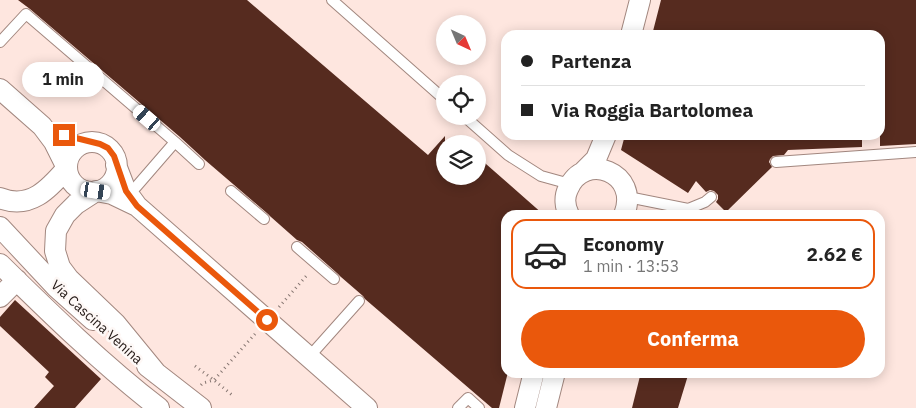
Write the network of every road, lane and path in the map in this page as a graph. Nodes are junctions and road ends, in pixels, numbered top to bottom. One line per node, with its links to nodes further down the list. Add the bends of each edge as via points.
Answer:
1 (332, 0): 6 (lane)
2 (640, 0): 3 (street)
3 (632, 30)
4 (0, 42): 12 (lane, via 26,14)
5 (0, 88): 8 (street)
6 (436, 92)
7 (474, 125): 19 (lane, via 508,155 542,176)
8 (42, 126): 11 (street); 17 (street)
9 (604, 140): 19 (street, via 596,159)
10 (605, 140): 18 (street)
11 (91, 142): 16 (street, via 108,148); 17 (street, via 76,147)
12 (175, 142): 15 (lane); 24 (lane, via 136,187)
13 (916, 152): 14 (lane)
14 (776, 162)
15 (199, 164)
16 (116, 165): 20 (street, via 116,174 111,182); 24 (street)
17 (67, 168): 20 (street, via 73,184 80,189); 23 (street, via 36,197 17,201)
18 (613, 174): 19 (street, via 593,169); 25 (street, via 626,188)
19 (576, 178): 26 (street, via 566,193)
20 (96, 191): 24 (street); 39 (street, via 76,204 56,231 55,251 60,267 116,324)
21 (231, 191): 27 (lane)
22 (711, 197): 25 (lane, via 688,209)
23 (0, 198)
24 (131, 198): 36 (street)
25 (626, 206)
26 (567, 210)
27 (264, 219)
28 (0, 227): 39 (street, Via Cascina Venina, via 56,287)
29 (297, 247): 31 (lane)
30 (0, 264): 33 (street, Via Cascina Venina)
31 (316, 264): 32 (lane); 36 (path)
32 (334, 279)
33 (17, 280): 34 (street); 45 (street, Via Cascina Venina, via 75,337)
34 (0, 297)
35 (359, 301): 37 (lane)
36 (267, 320): 37 (street); 42 (path)
37 (308, 357): 46 (street)
38 (195, 366): 42 (path)
39 (158, 374): 44 (street, Via Cascina Venina)
40 (532, 378): 49 (street)
41 (553, 378): 50 (street)
42 (214, 380): 43 (path); 44 (path, via 202,383)
43 (232, 395)
44 (196, 404)
45 (159, 408)
46 (367, 408)
47 (458, 408): 48 (lane, via 468,398)
48 (479, 408)
49 (525, 408)
50 (546, 408)

